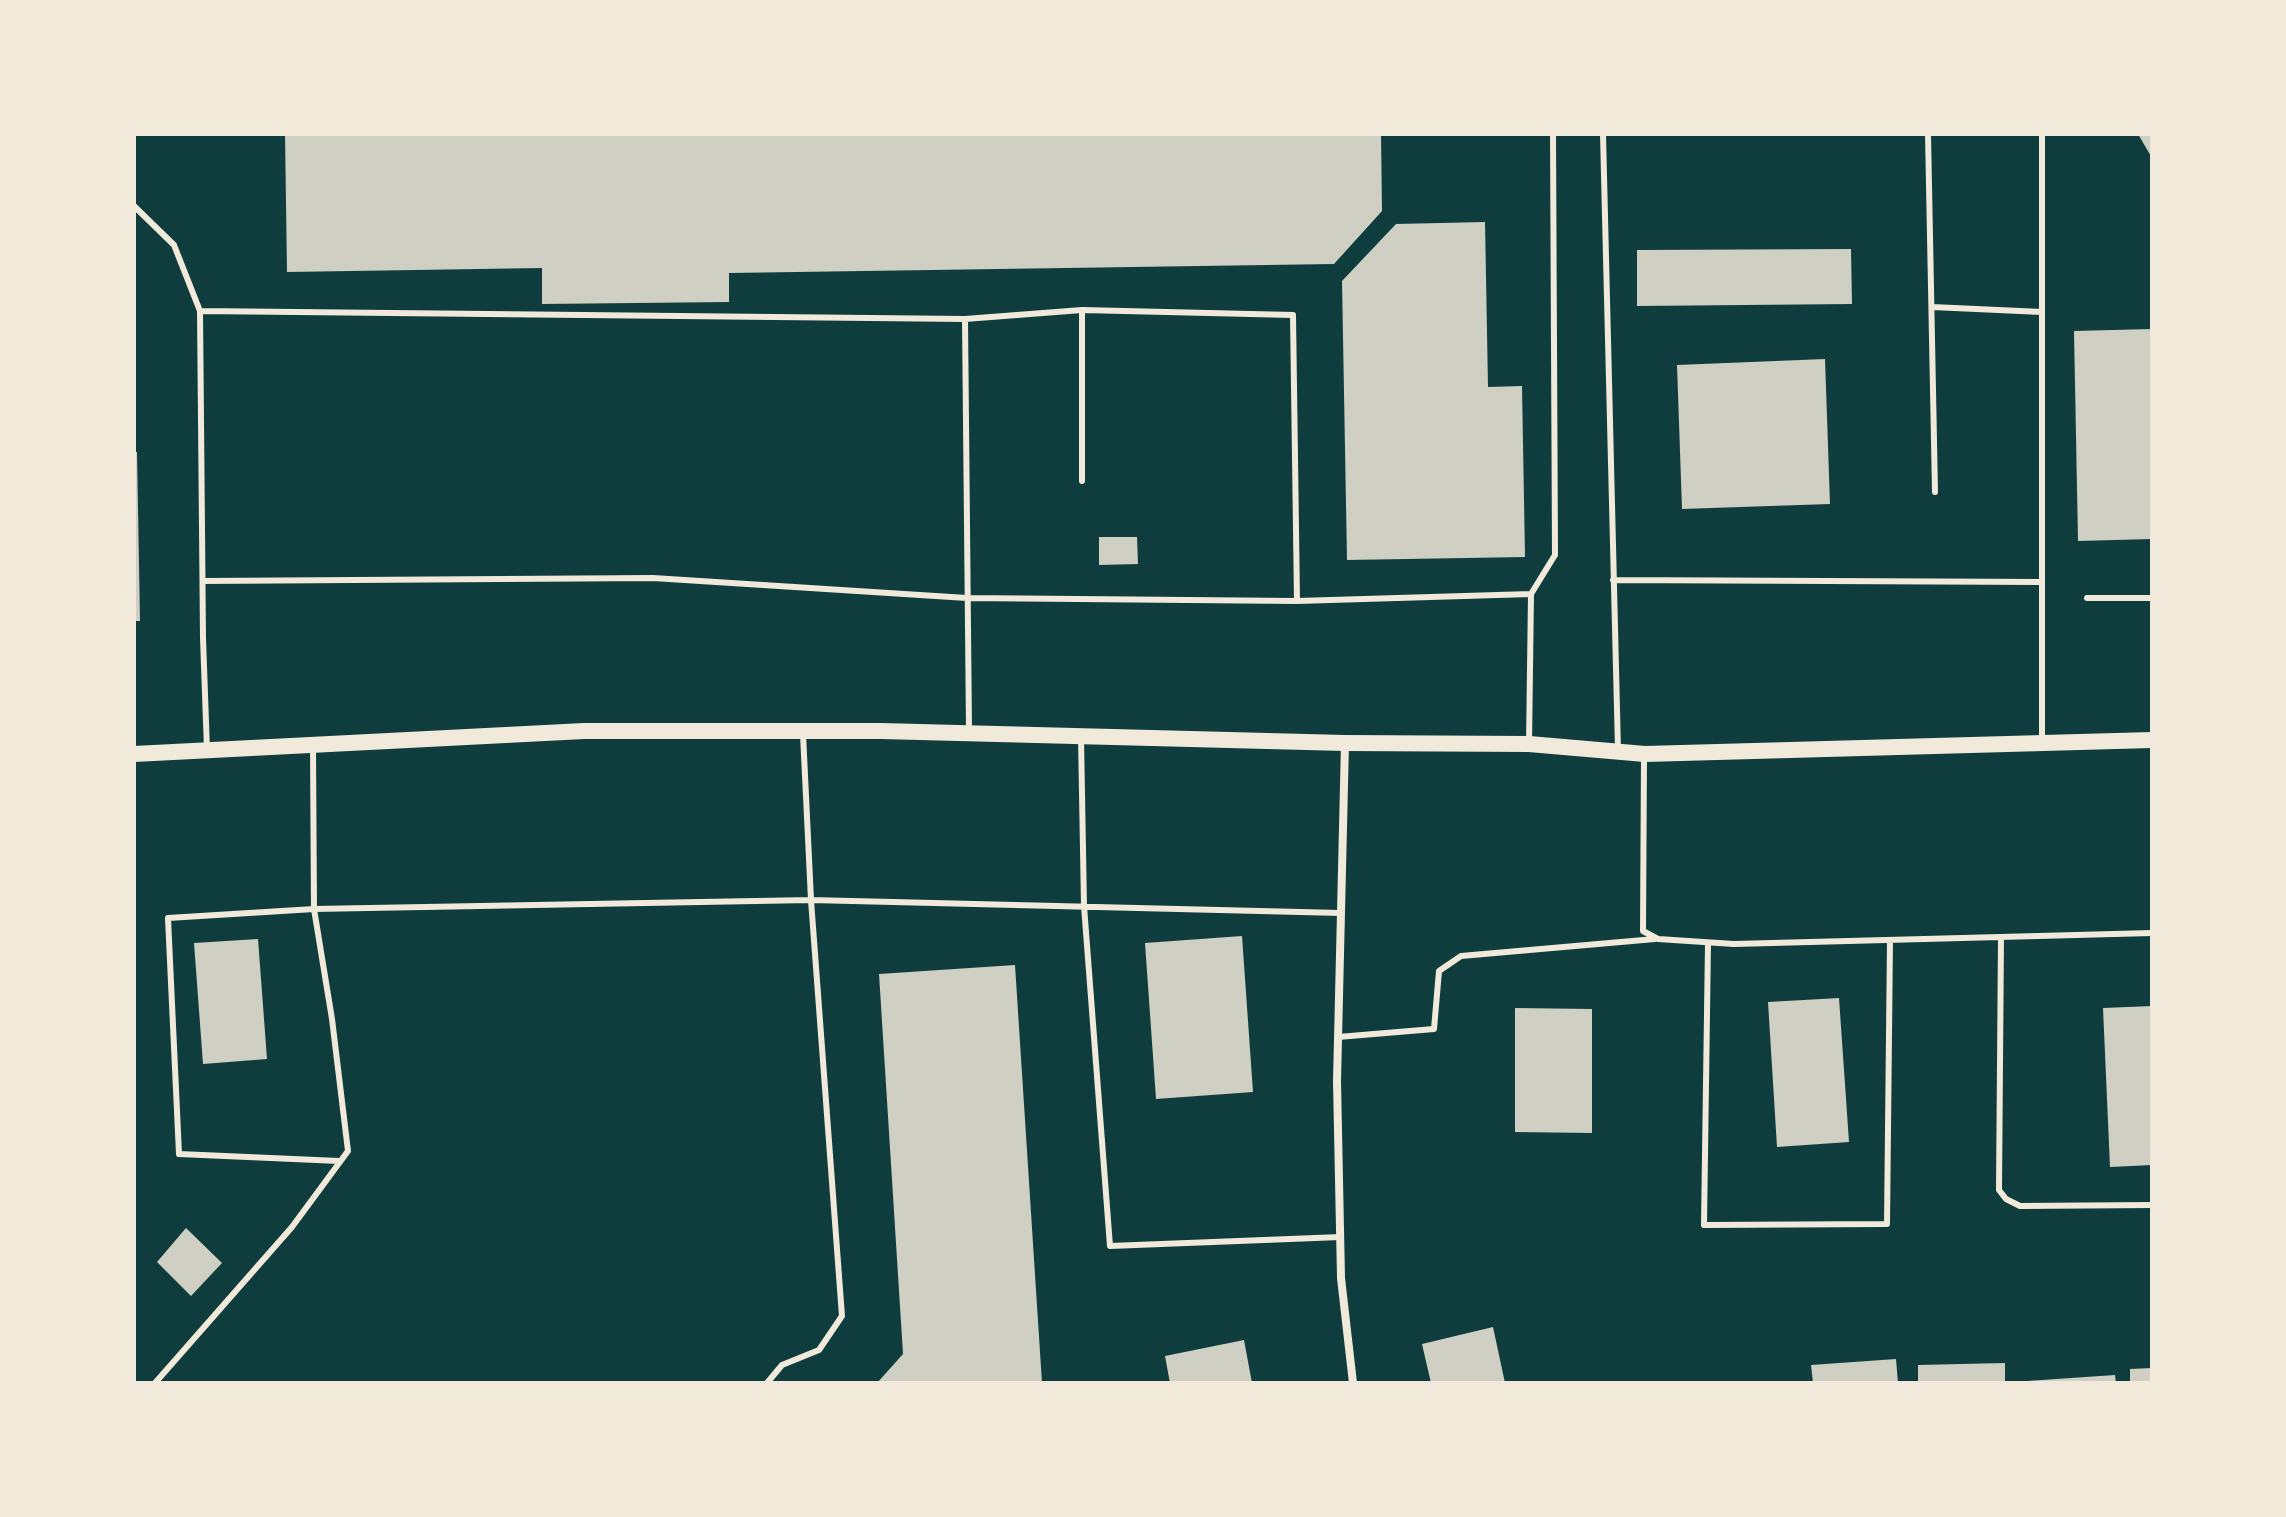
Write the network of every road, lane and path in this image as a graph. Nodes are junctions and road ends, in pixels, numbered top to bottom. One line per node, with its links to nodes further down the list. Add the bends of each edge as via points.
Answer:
1 (1553, 134): 16 (lane, via 1555,555)
2 (1603, 134): 13 (lane)
3 (1928, 134): 6 (lane)
4 (2042, 134): 9 (lane)
5 (134, 206): 8 (lane, via 174,245)
6 (1932, 307): 9 (lane); 12 (lane)
7 (1082, 310): 10 (lane); 11 (lane); 20 (lane, via 1293,315)
8 (200, 311): 10 (lane); 14 (lane)
9 (2042, 312): 15 (lane)
10 (965, 319): 17 (lane)
11 (1082, 481)
12 (1935, 492)
13 (1613, 580): 15 (lane); 30 (lane)
14 (203, 581): 17 (lane, via 653,578); 29 (lane)
15 (2042, 582): 26 (lane)
16 (1531, 594): 20 (lane); 28 (lane)
17 (967, 598): 20 (lane); 22 (lane)
18 (2087, 598): 19 (lane)
19 (2152, 598)
20 (1297, 601)
21 (803, 731): 22 (main road); 27 (main road, via 584,731); 33 (lane)
22 (969, 733): 23 (main road)
23 (1081, 736): 25 (main road); 34 (lane)
24 (2152, 740): 26 (main road)
25 (1345, 743): 28 (main road); 36 (street)
26 (2042, 743): 32 (main road)
27 (313, 744): 29 (main road); 35 (lane)
28 (1529, 744): 30 (main road)
29 (207, 750): 31 (main road)
30 (1618, 751): 32 (main road)
31 (134, 754)
32 (1645, 754): 39 (lane, via 1643,931)
33 (811, 900): 34 (lane); 35 (lane); 47 (lane, via 842,1316 819,1350 782,1365)
34 (1084, 906): 36 (lane); 45 (lane, via 1110,1246)
35 (314, 909): 43 (lane, via 348,1151); 43 (lane, via 168,918 179,1154)
36 (1341, 913): 42 (street)
37 (2152, 933): 38 (lane)
38 (2001, 937): 40 (lane); 44 (lane, via 1999,1190 2020,1206)
39 (1658, 939): 41 (lane); 42 (lane, via 1461,956 1439,971 1434,1029)
40 (1890, 940): 41 (lane); 41 (lane, via 1887,1224 1704,1225)
41 (1708, 943)
42 (1338, 1037): 45 (street)
43 (339, 1161): 46 (lane, via 292,1227)
44 (2152, 1205)
45 (1341, 1237): 48 (street)
46 (155, 1383)
47 (767, 1383)
48 (1353, 1383)

